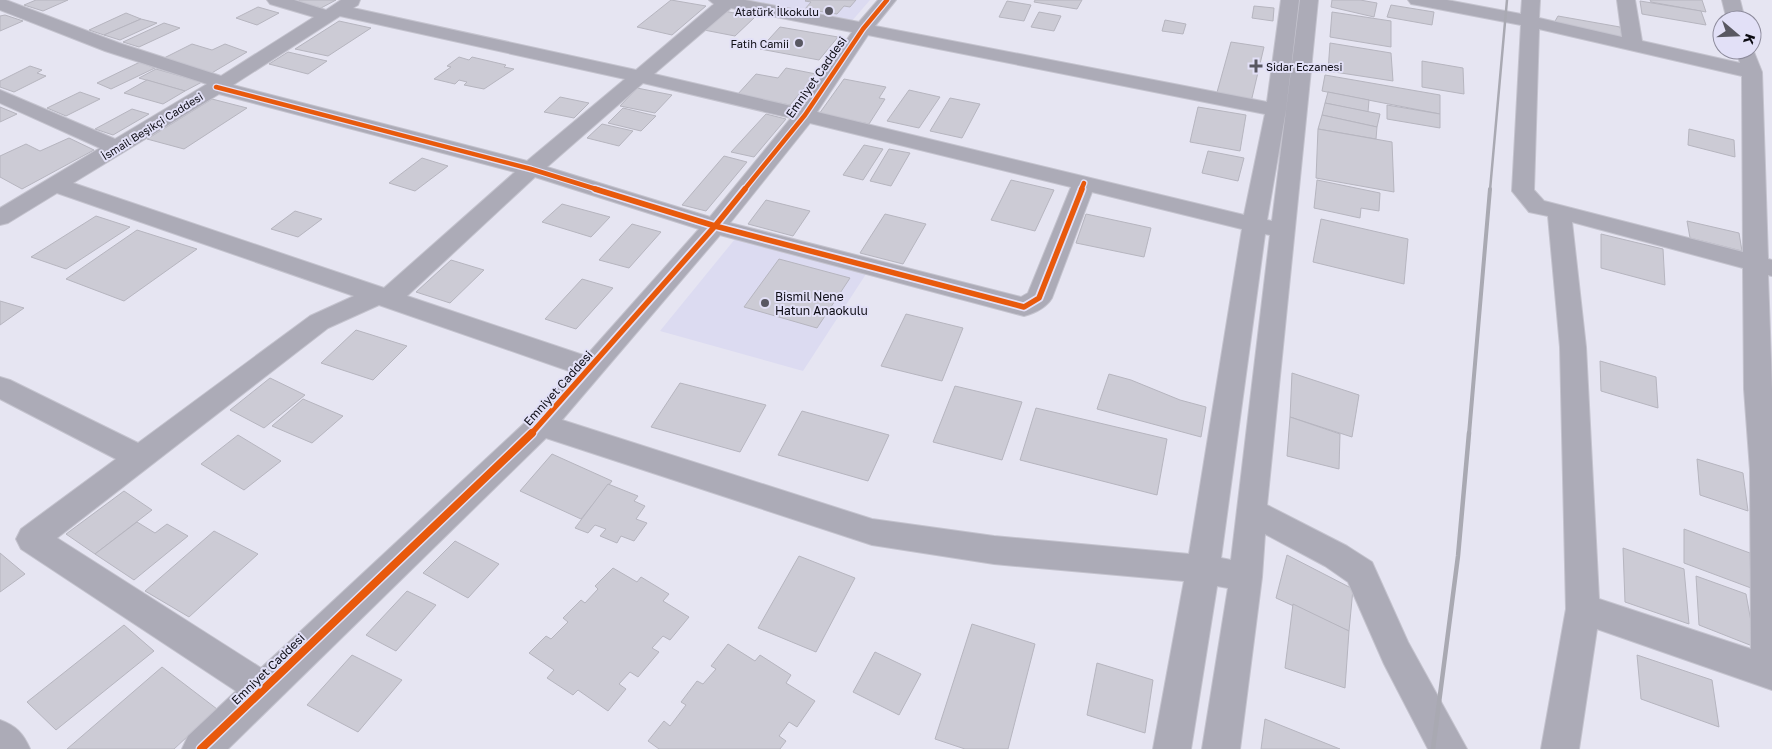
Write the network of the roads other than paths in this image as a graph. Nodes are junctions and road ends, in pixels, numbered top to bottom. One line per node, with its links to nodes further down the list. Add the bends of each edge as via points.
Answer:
1 (276, 0): 9 (street)
2 (886, 0): 11 (street, Emniyet Caddesi)
3 (1290, 0): 17 (street)
4 (1309, 0): 29 (street)
5 (1417, 0): 10 (street, via 1507,16)
6 (1626, 0): 12 (street)
7 (725, 1): 11 (street); 13 (street)
8 (0, 4): 15 (street)
9 (340, 9): 13 (street); 15 (street, İsmail Beşikçi Caddesi)
10 (1531, 11): 12 (street); 25 (street, via 1523,191 1537,207)
11 (863, 30): 17 (street); 18 (street, Emniyet Caddesi)
12 (1633, 45): 14 (street)
13 (638, 76): 18 (street); 20 (street)
14 (1756, 78): 30 (street)
15 (219, 85): 19 (street, İsmail Beşikçi Caddesi); 20 (street)
16 (0, 96): 19 (street)
17 (1276, 110): 27 (street)
18 (805, 115): 21 (street); 28 (street, Emniyet Caddesi)
19 (117, 148): 22 (street, İsmail Beşikçi Caddesi)
20 (531, 169): 28 (street); 31 (street)
21 (1084, 183): 27 (street); 28 (street, via 1039,298 1024,307)
22 (56, 185): 24 (street, İsmail Beşikçi Caddesi); 31 (street)
23 (0, 193): 24 (street)
24 (21, 205): 26 (street, İsmail Beşikçi Caddesi)
25 (1559, 211): 30 (street); 41 (street, via 1573,347)
26 (0, 218)
27 (1254, 225): 29 (street); 39 (street)
28 (715, 226): 32 (street, Emniyet Caddesi)
29 (1282, 231): 38 (street)
30 (1765, 267): 34 (street)
31 (382, 298): 32 (street); 36 (street, via 319,322)
32 (591, 368): 35 (street, Emniyet Caddesi)
33 (0, 387): 36 (street)
34 (1765, 391): 37 (street)
35 (541, 425): 39 (street, via 872,532 994,550); 43 (street, Emniyet Caddesi)
36 (140, 457): 43 (street, via 32,539)
37 (1768, 471): 42 (street)
38 (1251, 511): 40 (street); 49 (street, via 1360,572 1396,653)
39 (1203, 569): 40 (street); 47 (street)
40 (1246, 578): 48 (street)
41 (1584, 609): 42 (street); 50 (street)
42 (1771, 673)
43 (263, 689): 46 (street, Emniyet Caddesi)
44 (0, 738): 45 (street)
45 (10, 749)
46 (201, 749)
47 (1172, 749)
48 (1221, 749)
49 (1448, 749)
50 (1560, 749)

